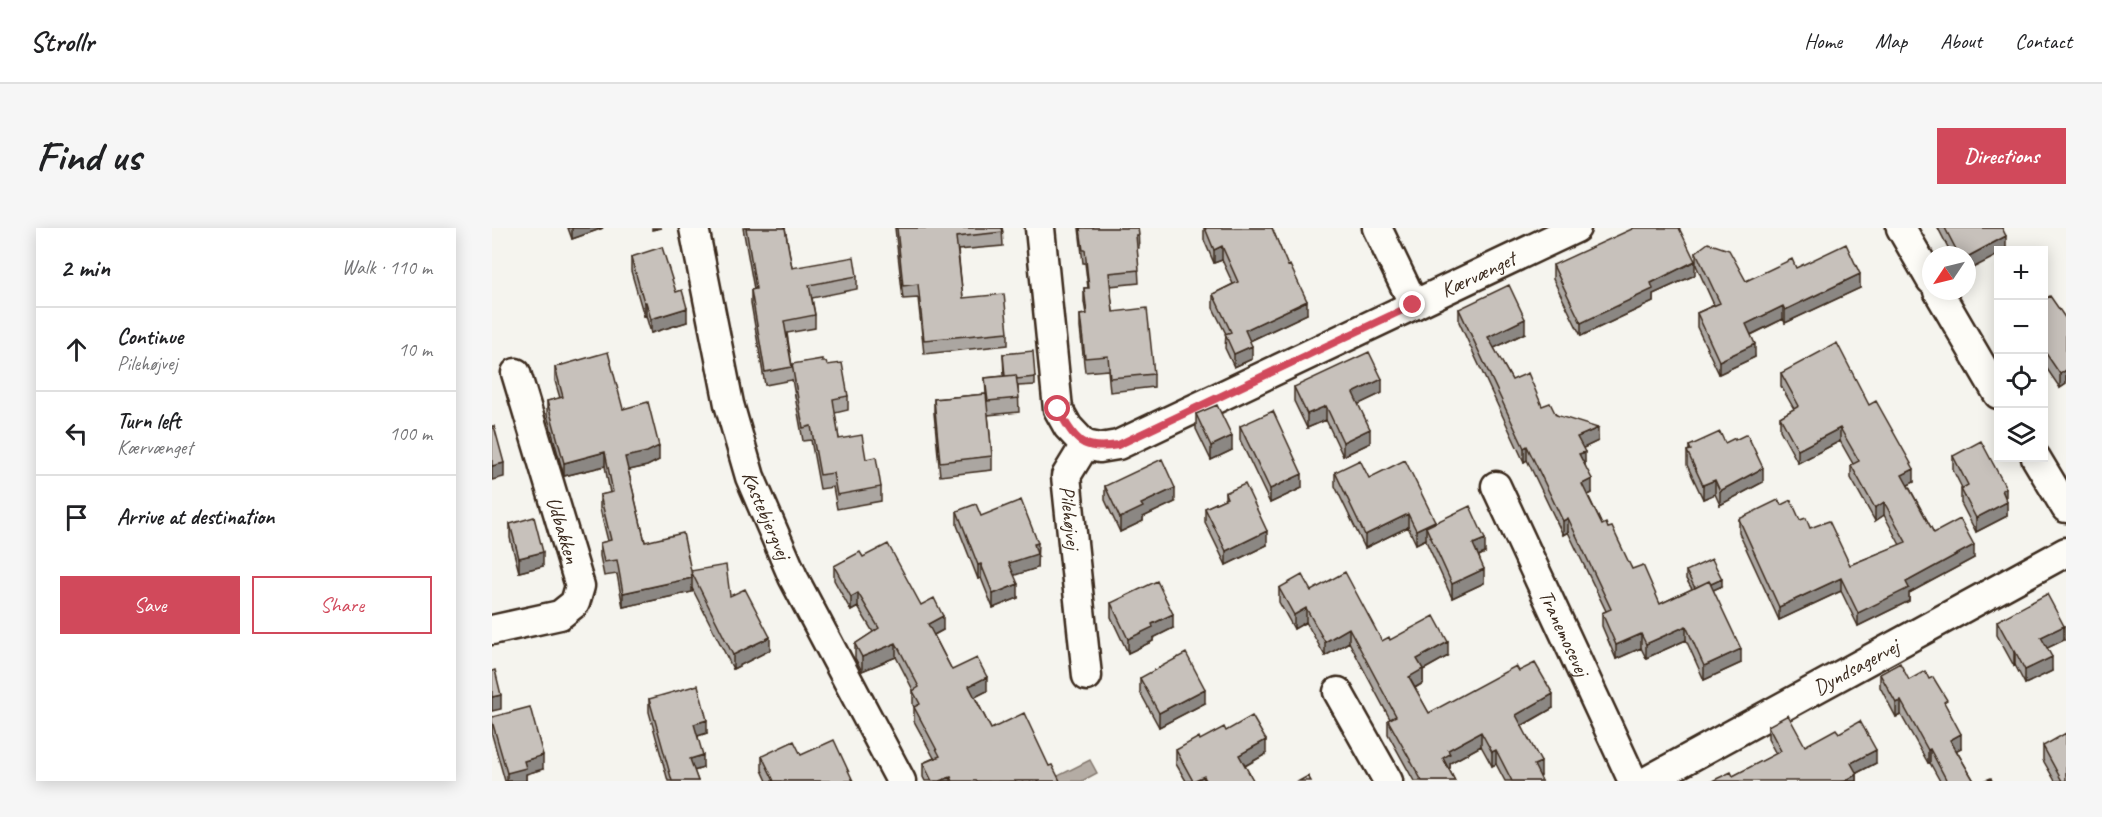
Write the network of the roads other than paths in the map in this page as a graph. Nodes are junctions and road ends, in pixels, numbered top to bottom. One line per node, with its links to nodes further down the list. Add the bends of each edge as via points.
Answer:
1 (694, 228): 19 (street, Kastebjergvej, via 729,404 750,477 793,577)
2 (1040, 228): 11 (street, via 1058,409)
3 (1377, 228): 8 (street)
4 (1576, 228): 8 (street, Kærvænget)
5 (1901, 228): 6 (street)
6 (1922, 264)
7 (1943, 300): 10 (street)
8 (1413, 305): 11 (street, Kærvænget, via 1118,445)
9 (516, 373): 16 (street, Udbakken, via 580,586 575,603 560,615)
10 (1994, 387)
11 (1085, 445): 17 (street, Pilehøjvej, via 1066,476)
12 (2038, 462): 14 (street)
13 (1496, 486): 21 (street, Tranemosevej)
14 (2066, 508)
15 (2066, 552): 22 (street, Dyndsagervej)
16 (492, 630)
17 (1087, 676)
18 (1338, 692): 20 (street)
19 (902, 781)
20 (1388, 781)
21 (1633, 781)
22 (1647, 781)

